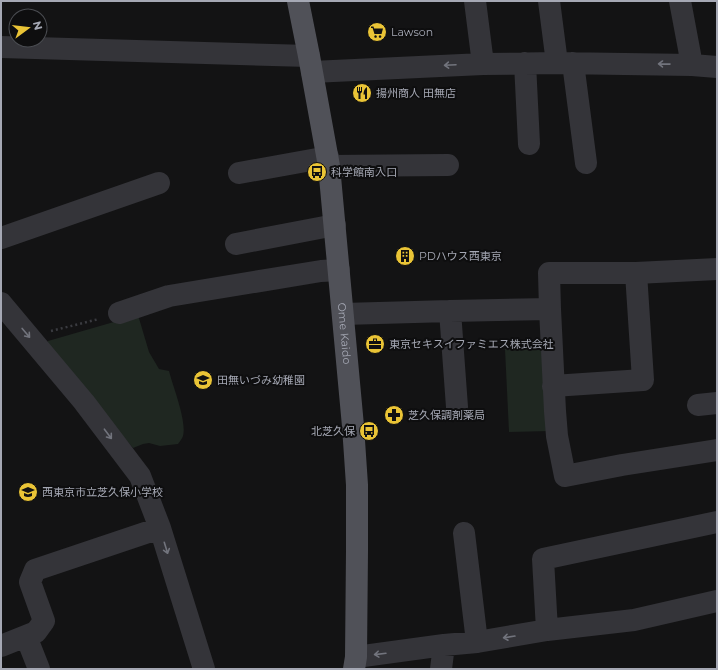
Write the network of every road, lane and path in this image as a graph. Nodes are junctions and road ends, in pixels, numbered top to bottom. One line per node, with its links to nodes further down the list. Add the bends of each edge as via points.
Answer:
1 (298, 1): 8 (main road, Ome Kaido)
2 (475, 1): 9 (street)
3 (549, 1): 7 (street)
4 (680, 1): 10 (street)
5 (1, 47): 8 (street)
6 (525, 63): 7 (street); 9 (street); 12 (street)
7 (565, 63): 10 (street, one-way to 7); 14 (street)
8 (311, 64): 9 (street, one-way to 8); 13 (main road, Ome Kaido)
9 (483, 64)
10 (692, 65): 11 (street)
11 (717, 67)
12 (528, 144)
13 (328, 162): 15 (street); 16 (street); 18 (main road, Ome Kaido)
14 (586, 164)
15 (448, 165)
16 (239, 173)
17 (159, 183): 19 (street)
18 (334, 226): 20 (street); 22 (main road, Ome Kaido)
19 (1, 238)
20 (236, 244)
21 (717, 269): 23 (street)
22 (339, 270): 27 (street, via 169,296); 28 (main road, Ome Kaido)
23 (636, 273): 26 (street, via 549,274); 30 (street, via 642,380)
24 (1, 303): 29 (street, one-way to 29)
25 (450, 310): 26 (street); 28 (street); 31 (street)
26 (550, 310): 30 (street)
27 (119, 313): 29 (path)
28 (343, 314): 42 (main road, Ome Kaido, via 357,485)
29 (30, 337): 34 (street, one-way to 34, via 84,402 140,476)
30 (553, 386): 32 (street, via 557,436 566,476)
31 (457, 407)
32 (717, 450)
33 (717, 522): 37 (street, via 543,559)
34 (160, 528): 38 (street, via 36,570 30,582 44,621 36,632); 44 (street, one-way to 44)
35 (464, 533): 39 (street)
36 (717, 601): 37 (street, via 634,620)
37 (547, 630): 39 (street, one-way to 39)
38 (26, 636): 41 (street); 43 (street)
39 (477, 642): 40 (street)
40 (444, 645): 42 (street, one-way to 42); 45 (street)
41 (1, 646)
42 (355, 663)
43 (39, 669)
44 (204, 669)
45 (441, 669)

